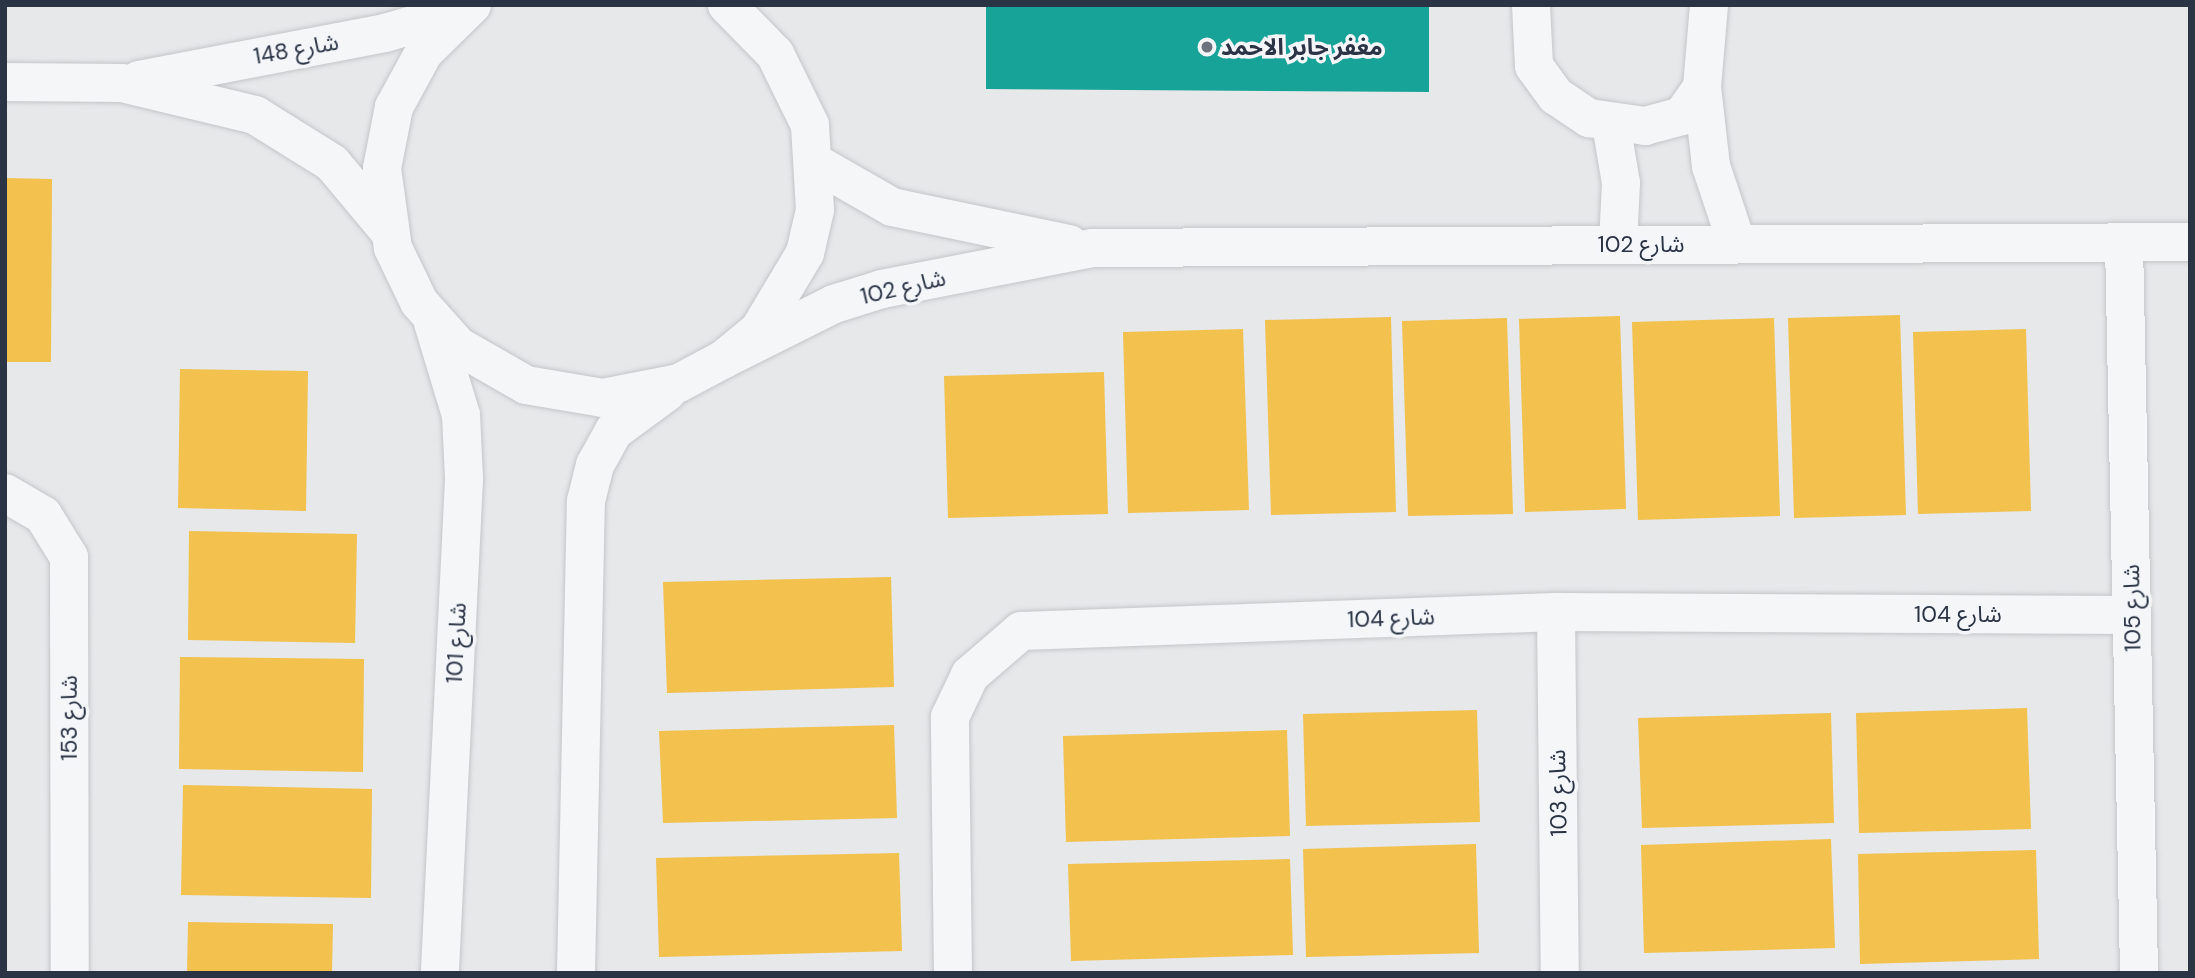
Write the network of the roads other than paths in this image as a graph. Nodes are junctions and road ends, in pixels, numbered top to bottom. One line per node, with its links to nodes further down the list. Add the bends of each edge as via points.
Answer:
1 (727, 5): 6 (street)
2 (763, 5): 6 (street)
3 (1531, 5): 10 (street, via 1534,66 1556,96)
4 (1709, 5): 9 (street)
5 (470, 7): 8 (street, شارع 148, via 385,33); 12 (street, via 424,52 394,107 382,168)
6 (775, 54): 11 (street, via 810,125)
7 (5, 82): 8 (street, شارع 148)
8 (122, 83): 12 (street, شارع 148, via 255,115 300,139 332,163)
9 (1702, 88): 10 (street, via 1682,116 1662,124); 16 (street, via 1711,166)
10 (1611, 124): 15 (street, via 1621,183)
11 (817, 164): 17 (street, شارع 102, via 864,196 928,218); 19 (street, via 815,210 791,284 759,330)
12 (388, 230): 18 (street, via 400,267)
13 (2190, 242): 14 (street, شارع 102)
14 (2124, 243): 16 (street, شارع 102); 23 (street, شارع 105)
15 (1618, 244): 16 (street, شارع 102); 17 (street, شارع 102)
16 (1737, 244)
17 (1092, 248): 19 (street, شارع 102, via 882,289 834,304)
18 (431, 317): 20 (street, via 491,369 564,395 642,394); 25 (street, شارع 101, via 461,415 464,479)
19 (724, 359): 20 (street)
20 (679, 383): 26 (street, via 614,431 594,465 586,501)
21 (5, 493): 24 (street, شارع 153, via 43,515 69,557)
22 (1556, 612): 23 (street, شارع 104); 27 (street, شارع 104, via 1021,631 970,675 950,717); 28 (street, شارع 103)
23 (2132, 615): 29 (street, شارع 105)
24 (70, 973)
25 (440, 973)
26 (576, 973)
27 (953, 973)
28 (1560, 973)
29 (2139, 973)

